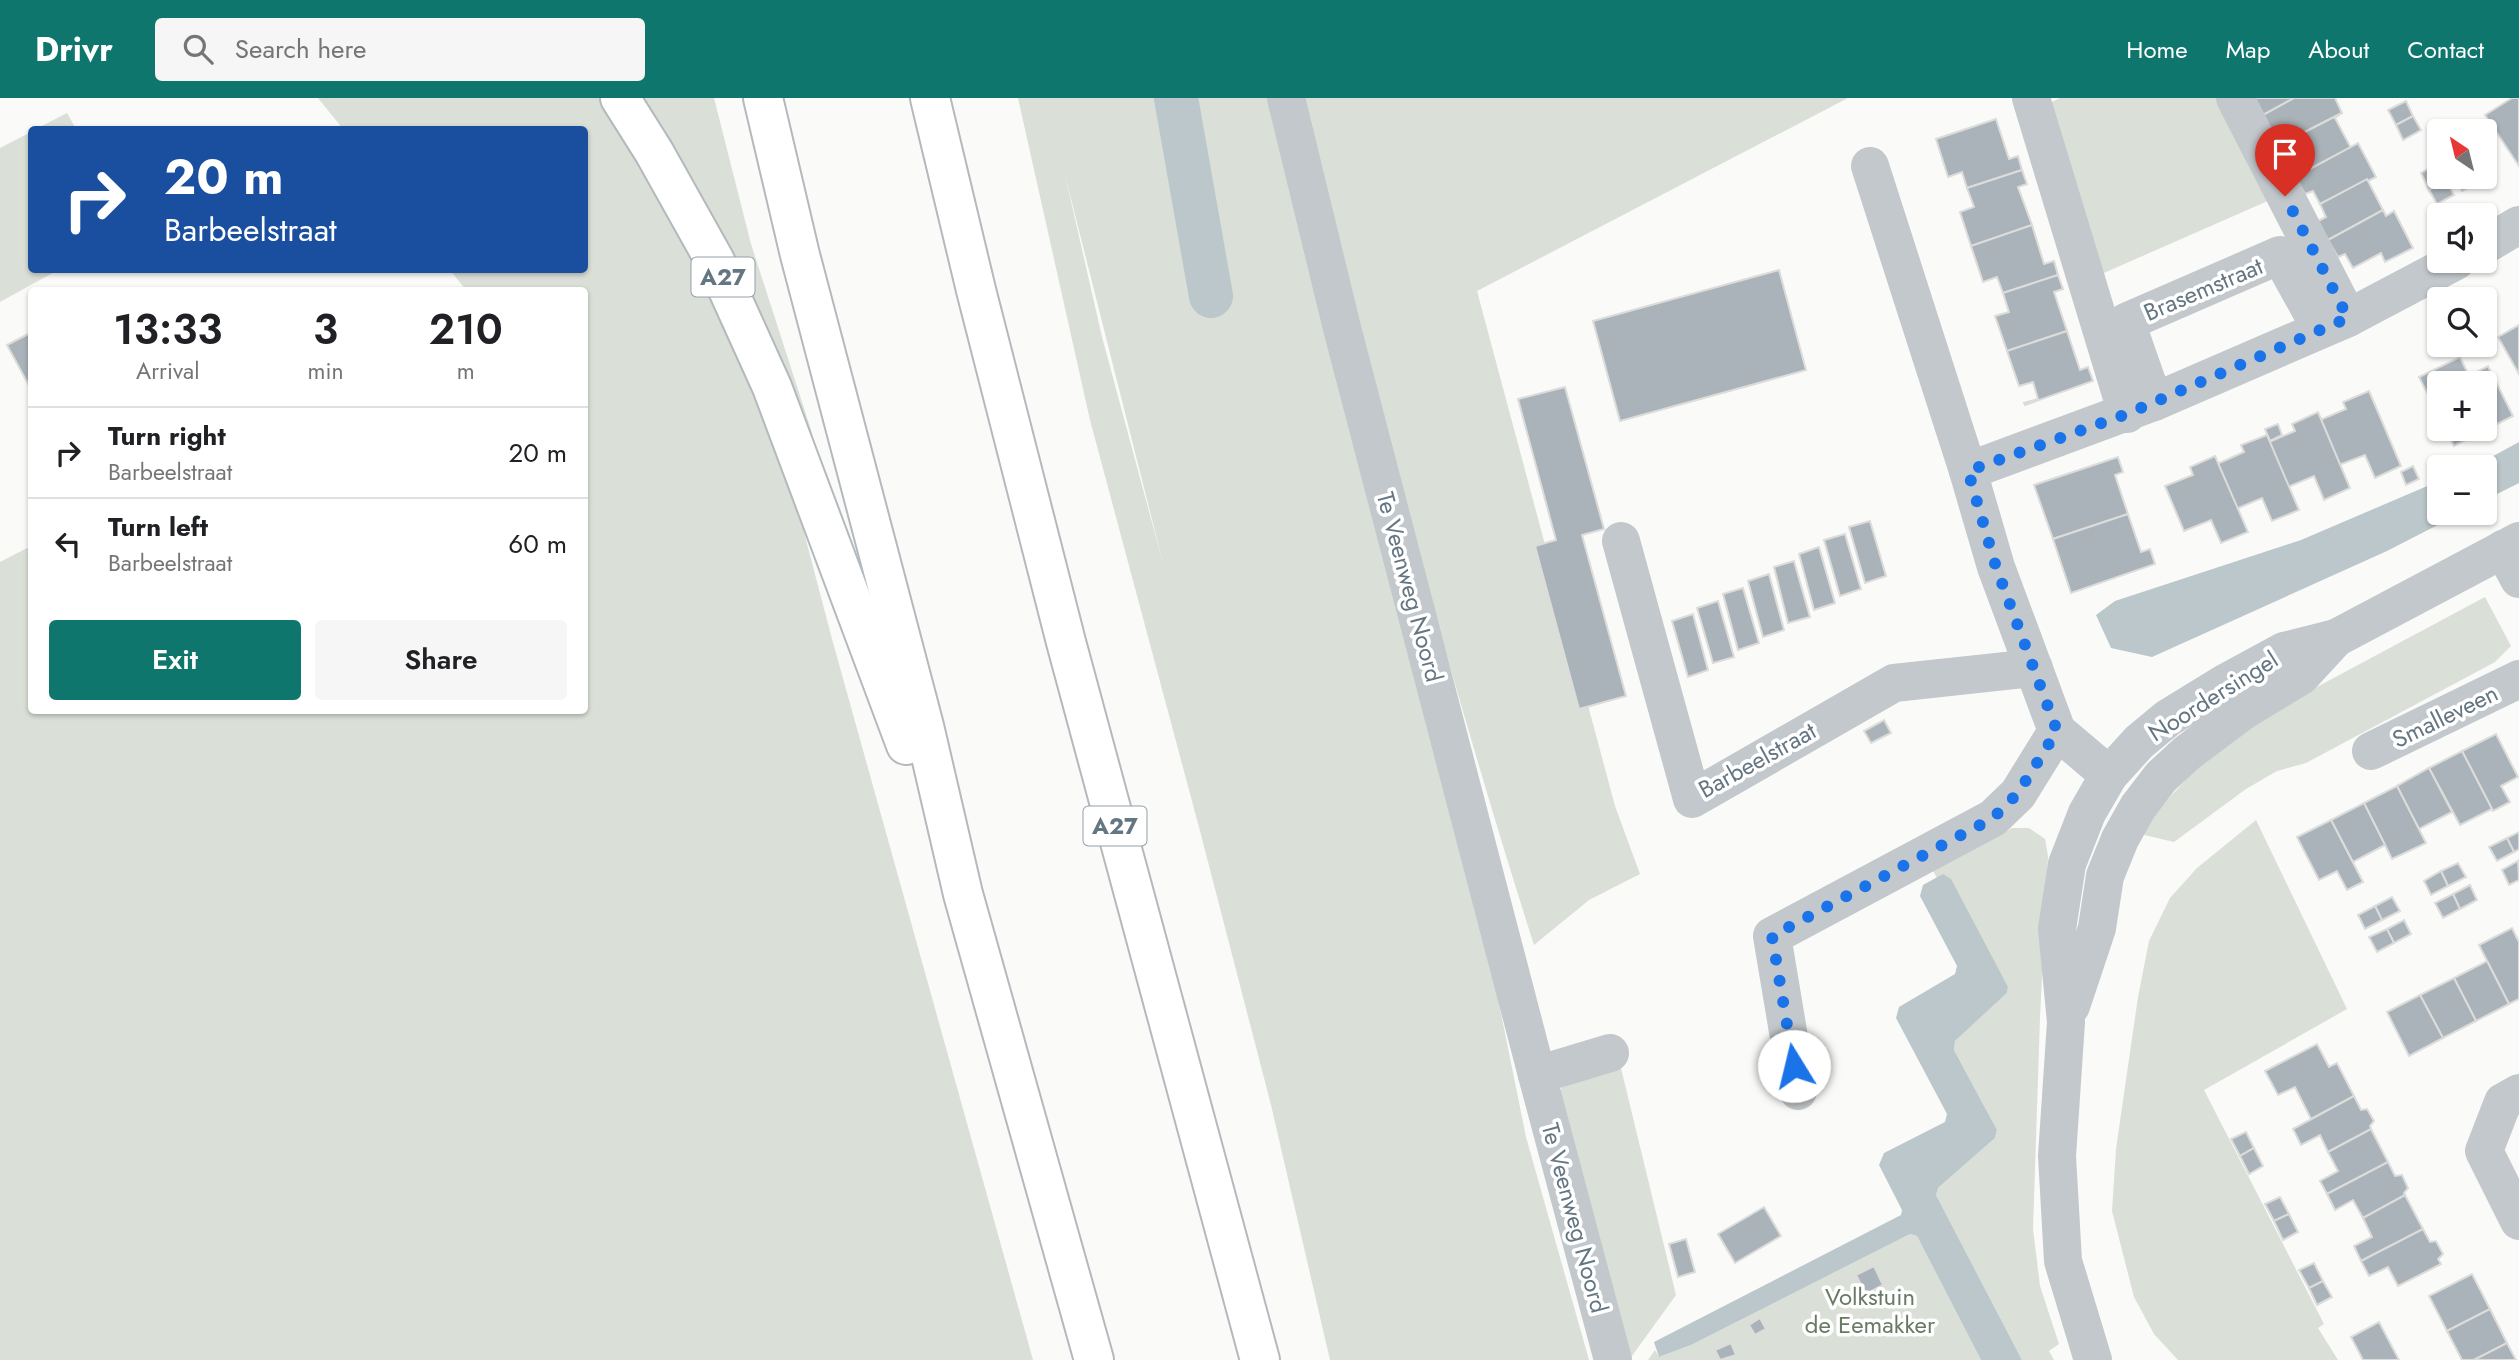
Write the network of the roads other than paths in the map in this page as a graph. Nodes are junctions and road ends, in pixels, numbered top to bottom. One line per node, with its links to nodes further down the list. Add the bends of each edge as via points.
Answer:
1 (620, 98): 24 (highway, A27, via 715,261 772,387)
2 (762, 98): 24 (highway, A27)
3 (930, 98): 12 (highway, A27)
4 (957, 98): 12 (highway, A27)
5 (1286, 98): 27 (street, Te Veenweg Noord)
6 (2031, 98): 14 (street)
7 (2235, 98): 13 (street)
8 (1870, 166): 15 (street)
9 (2519, 225): 10 (street)
10 (2497, 238)
11 (2432, 273): 13 (street)
12 (976, 290): 32 (highway, A27)
13 (2334, 323): 14 (street); 14 (street, Brasemstraat, via 2280,255 2126,322)
14 (2141, 408): 15 (street)
15 (1968, 471): 19 (street, via 1996,567)
16 (1620, 541): 19 (street, Barbeelstraat, via 1692,799 1894,683)
17 (2514, 556): 18 (street, Noordersingel)
18 (2336, 638): 23 (street, Noordersingel, via 2284,651 2225,683 2168,718); 25 (street, Noordersingel, via 2301,676 2187,753 2138,807 2105,876 2097,928)
19 (2034, 668): 21 (street)
20 (2519, 680): 22 (street, Smalleveen)
21 (2057, 731): 23 (street); 28 (street, via 2018,793 1993,818 1772,936)
22 (2371, 751)
23 (2109, 775): 25 (street, Noordersingel, via 2087,813 2067,864 2057,929)
24 (963, 894): 31 (highway, A27)
25 (2067, 1022): 34 (street, Noordersingel, via 2057,1156 2063,1261)
26 (1610, 1053): 27 (street)
27 (1538, 1075): 33 (street, Te Veenweg Noord)
28 (1798, 1091)
29 (2519, 1093): 30 (street, via 2503,1101 2484,1152)
30 (2519, 1221)
31 (1094, 1360)
32 (1260, 1360)
33 (1613, 1360)
34 (2093, 1360)

